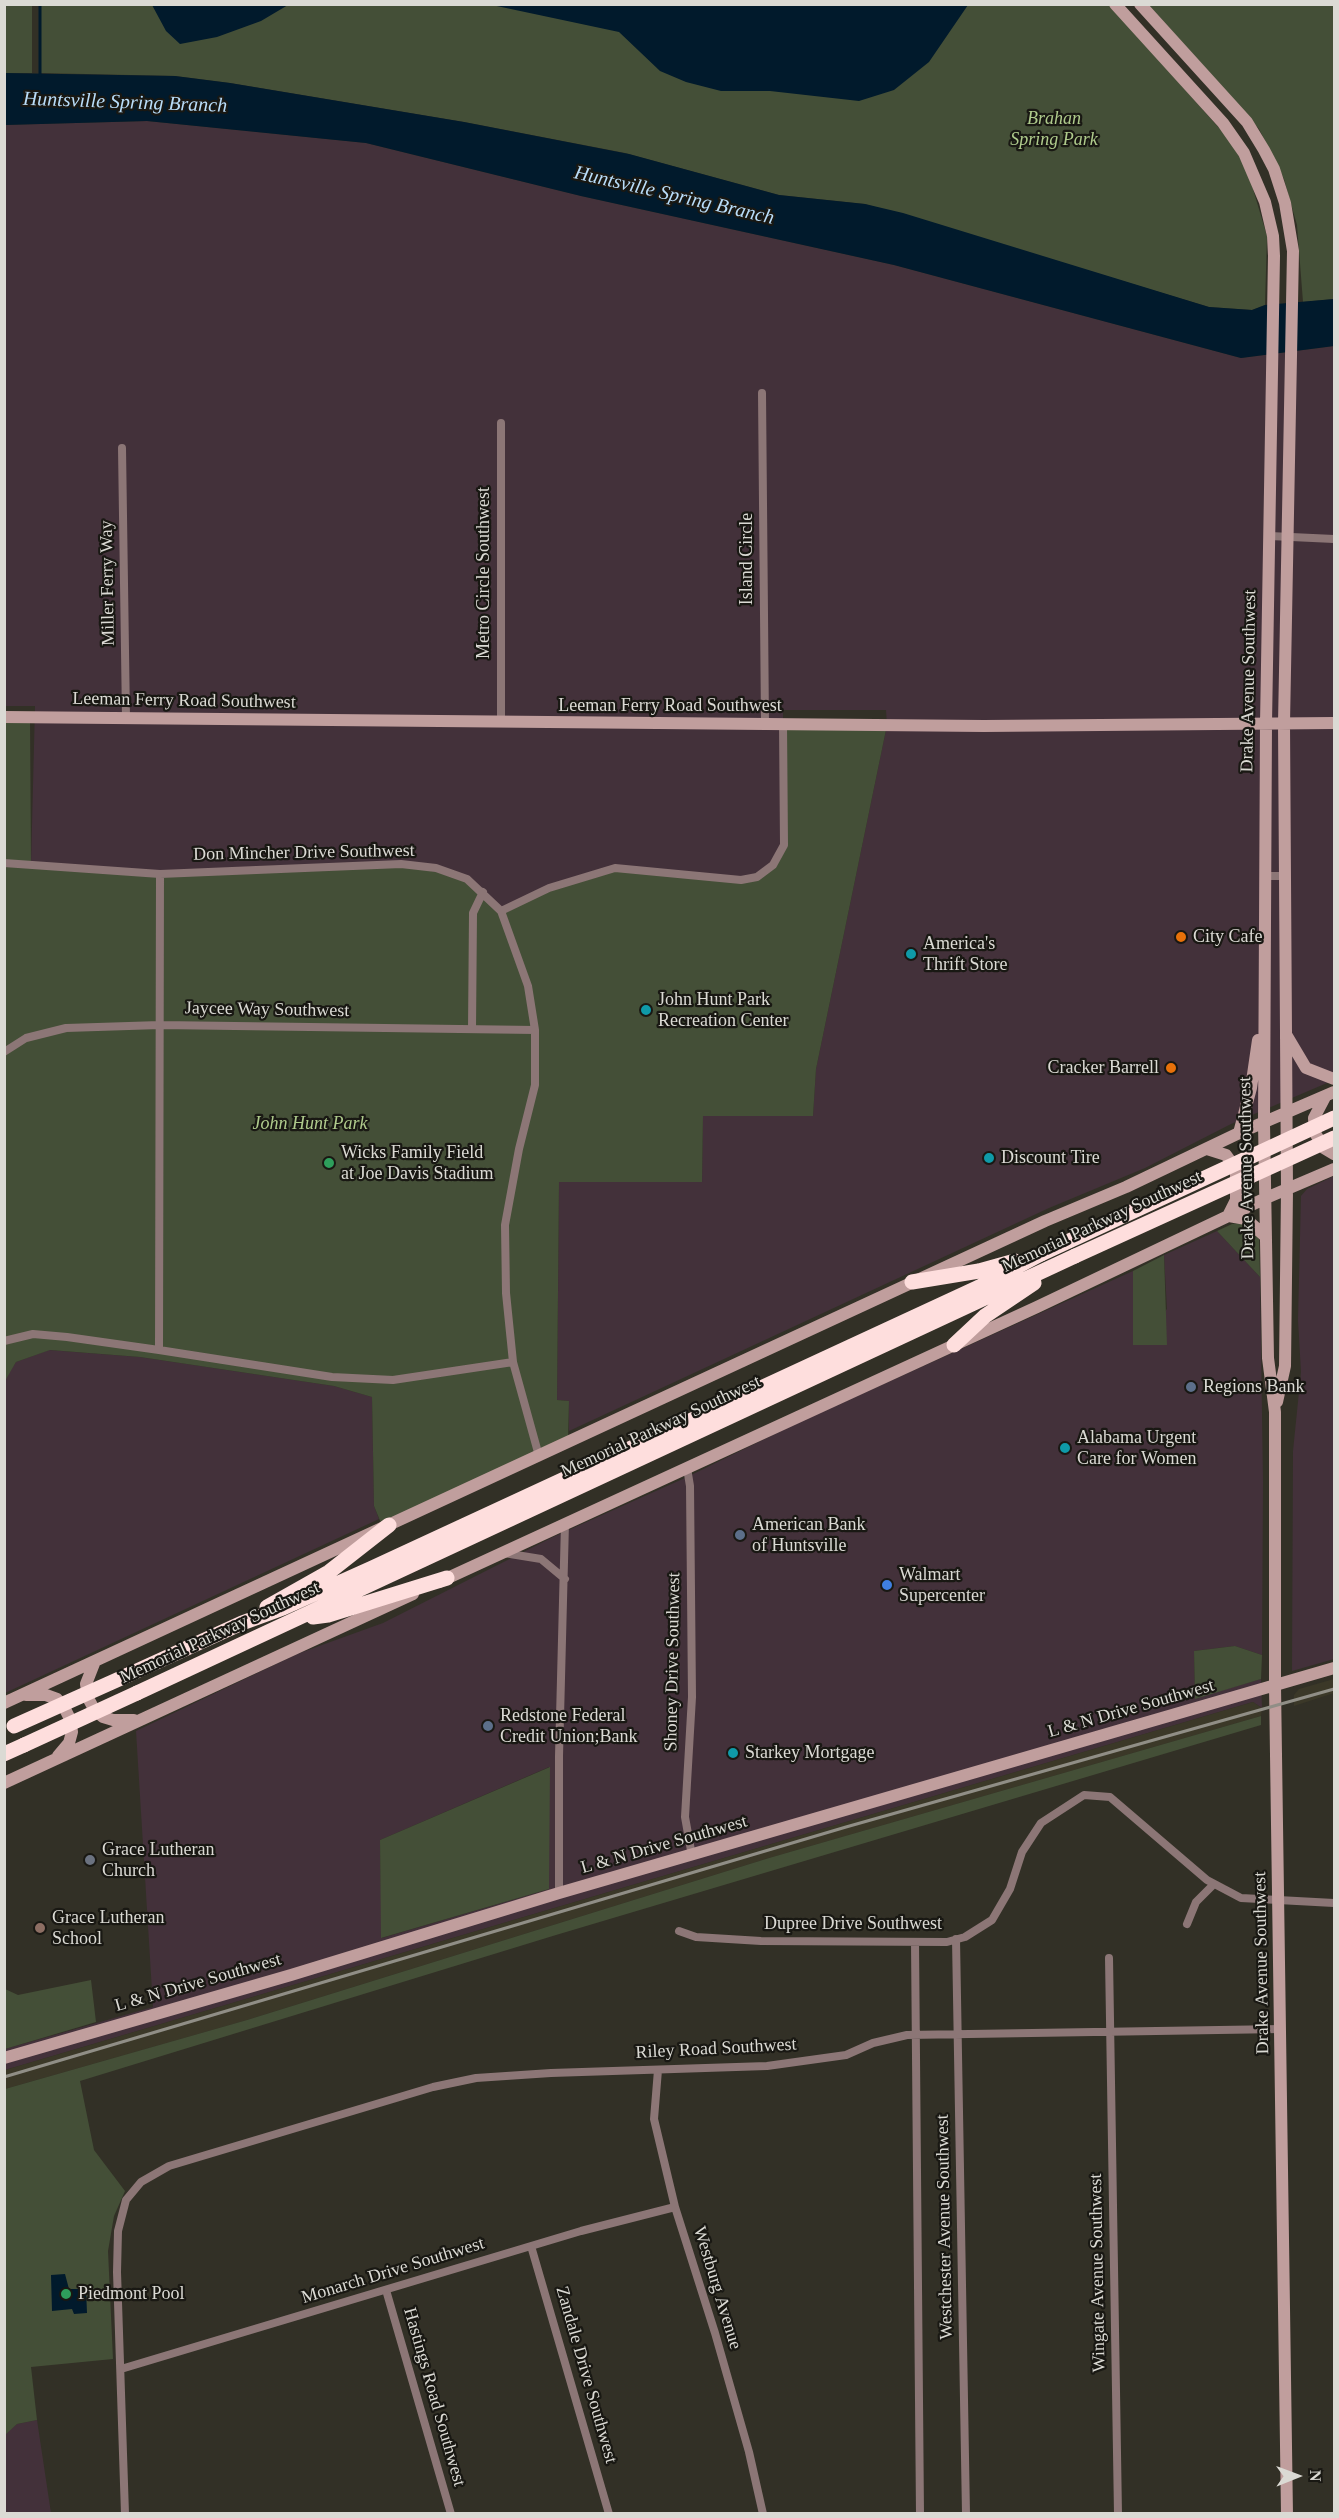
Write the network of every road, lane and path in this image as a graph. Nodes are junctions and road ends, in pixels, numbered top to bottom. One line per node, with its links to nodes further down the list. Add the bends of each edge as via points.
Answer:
1 (1115, 4): 7 (street, Drake Avenue Southwest, via 1223,123 1244,153 1270,218 1274,256)
2 (1140, 4): 6 (street, Drake Avenue Southwest, via 1247,122 1274,169 1285,203 1293,251)
3 (762, 393): 15 (street, Island Circle)
4 (501, 423): 11 (street, Metro Circle Southwest)
5 (122, 448): 10 (street, Miller Ferry Way)
6 (1288, 535): 7 (street); 8 (street); 13 (street, Drake Avenue Southwest)
7 (1270, 536): 12 (street, Drake Avenue Southwest)
8 (1335, 539)
9 (4, 717): 10 (street, Leeman Ferry Road Southwest)
10 (126, 718): 11 (street, Leeman Ferry Road Southwest)
11 (501, 723): 15 (street, Leeman Ferry Road Southwest)
12 (1266, 723): 13 (street, Leeman Ferry Road Southwest); 16 (street, Leeman Ferry Road Southwest); 18 (street, Drake Avenue Southwest)
13 (1284, 723): 14 (street, Leeman Ferry Road Southwest); 17 (street, Drake Avenue Southwest)
14 (1335, 723)
15 (765, 724): 16 (street, Leeman Ferry Road Southwest)
16 (783, 724): 24 (street, via 784,845 773,865 757,877 741,880 615,868 549,888)
17 (1284, 838): 18 (street); 22 (street, Drake Avenue Southwest)
18 (1265, 839): 21 (street, Drake Avenue Southwest)
19 (4, 863): 20 (street, Don Mincher Drive Southwest)
20 (160, 874): 23 (street, Don Mincher Drive Southwest, via 401,864 436,868 467,879); 26 (street)
21 (1265, 876): 22 (street); 25 (street, Drake Avenue Southwest)
22 (1285, 876): 29 (street, Drake Avenue Southwest)
23 (483, 892): 24 (street, Don Mincher Drive Southwest); 27 (street, via 472,913)
24 (501, 911): 28 (street, Don Mincher Drive Southwest, via 528,986)
25 (1265, 997): 35 (street, Drake Avenue Southwest); 36 (street, via 1251,1088)
26 (160, 1025): 27 (street, Jaycee Way Southwest); 30 (street, Jaycee Way Southwest, via 66,1028 26,1038); 51 (street)
27 (472, 1029): 28 (street, Jaycee Way Southwest)
28 (535, 1030): 53 (street, Don Mincher Drive Southwest, via 535,1085 505,1225)
29 (1285, 1033): 31 (street, via 1306,1068); 33 (street, Drake Avenue Southwest)
30 (4, 1052)
31 (1335, 1079)
32 (1330, 1094): 33 (street); 39 (street, via 1314,1118 1315,1133 1324,1148)
33 (1286, 1114): 35 (street); 41 (street, Drake Avenue Southwest)
34 (1335, 1118): 45 (highway, Memorial Parkway Southwest, bridge)
35 (1264, 1123): 36 (street); 42 (street, Drake Avenue Southwest)
36 (1239, 1133): 38 (street)
37 (1335, 1138): 46 (highway, Memorial Parkway Southwest, bridge)
38 (1207, 1149): 43 (street, via 1226,1155 1236,1169 1236,1200); 47 (street)
39 (1335, 1154)
40 (1335, 1169): 41 (street)
41 (1287, 1190): 42 (street); 52 (street, Drake Avenue Southwest)
42 (1266, 1198): 43 (street); 44 (street, Drake Avenue Southwest)
43 (1227, 1216): 44 (street, via 1246,1219); 50 (street)
44 (1266, 1237): 49 (street, Drake Avenue Southwest)
45 (1041, 1254): 47 (highway, via 979,1271); 63 (highway, Memorial Parkway Southwest, via 969,1292 372,1568)
46 (1074, 1256): 50 (highway, via 985,1316); 62 (highway, Memorial Parkway Southwest)
47 (912, 1282): 55 (street)
48 (4, 1341): 51 (street, via 33,1334)
49 (1268, 1344): 52 (street, via 1271,1352); 54 (street, Drake Avenue Southwest)
50 (954, 1345): 56 (street)
51 (159, 1350): 53 (street, via 333,1377 393,1380)
52 (1285, 1358): 54 (street, Drake Avenue Southwest)
53 (513, 1362): 55 (street, Don Mincher Drive Southwest)
54 (1275, 1412): 66 (street, Drake Avenue Southwest)
55 (539, 1456): 58 (street)
56 (687, 1468): 57 (street); 74 (street, Shoney Drive Southwest, via 692,1697 685,1817)
57 (565, 1523): 59 (street); 61 (street)
58 (389, 1525): 63 (highway, via 328,1572); 64 (street)
59 (504, 1553): 60 (street); 61 (street, via 541,1559)
60 (447, 1578): 62 (highway, via 328,1615); 69 (street)
61 (565, 1579): 76 (street)
62 (292, 1621): 71 (highway, Memorial Parkway Southwest, bridge)
63 (242, 1623): 70 (highway, Memorial Parkway Southwest, bridge)
64 (94, 1661): 67 (street); 69 (street, via 86,1684 94,1709 113,1720)
65 (1335, 1668): 66 (street, L & N Drive Southwest)
66 (1275, 1686): 74 (street, L & N Drive Southwest); 77 (street, Drake Avenue Southwest)
67 (20, 1695): 68 (street); 72 (street, via 46,1695 57,1699 65,1709 72,1732 69,1743)
68 (4, 1703)
69 (142, 1719): 72 (street)
70 (9, 1729)
71 (4, 1754)
72 (56, 1759): 73 (street)
73 (4, 1783)
74 (692, 1856): 76 (street, L & N Drive Southwest)
75 (1214, 1884): 77 (street, Dupree Drive Southwest, via 1241,1898); 79 (street, via 1196,1902); 81 (street, Dupree Drive Southwest, via 1110,1797 1084,1795 1041,1823 1022,1852 1010,1889 992,1920)
76 (559, 1893): 88 (street, L & N Drive Southwest)
77 (1279, 1900): 78 (street, Dupree Drive Southwest); 84 (street, Drake Avenue Southwest)
78 (1335, 1903)
79 (1187, 1924)
80 (679, 1931): 82 (street, Dupree Drive Southwest, via 696,1937 761,1941)
81 (956, 1939): 82 (street, Dupree Drive Southwest); 85 (street, Westchester Avenue Southwest)
82 (915, 1942): 87 (street, Westchester Avenue Southwest)
83 (1109, 1958): 86 (street, Wingate Avenue Southwest)
84 (1281, 2029): 86 (street, Riley Road Southwest); 101 (street, Drake Avenue Southwest)
85 (958, 2032): 86 (street, Riley Road Southwest); 87 (street, Riley Road Southwest); 99 (street, Westchester Avenue Southwest)
86 (1110, 2032): 100 (street, Wingate Avenue Southwest)
87 (915, 2034): 89 (street, Riley Road Southwest, via 873,2043 846,2055 807,2061); 98 (street, Westchester Avenue Southwest)
88 (4, 2058)
89 (658, 2070): 90 (street, Westburg Avenue, via 654,2119); 93 (street, Riley Road Southwest, via 476,2078 433,2086 222,2148 162,2170 141,2182 126,2200 118,2231)
90 (675, 2207): 91 (street, Monarch Drive Southwest); 97 (street, Westburg Avenue, via 716,2333)
91 (531, 2246): 92 (street, Monarch Drive Southwest); 96 (street, Zandale Drive Southwest)
92 (386, 2290): 93 (street, Monarch Drive Southwest); 95 (street, Hastings Road Southwest)
93 (121, 2370): 94 (street, Riley Road Southwest)
94 (125, 2514)
95 (451, 2514)
96 (609, 2514)
97 (763, 2514)
98 (920, 2514)
99 (966, 2514)
100 (1118, 2514)
101 (1287, 2514)

